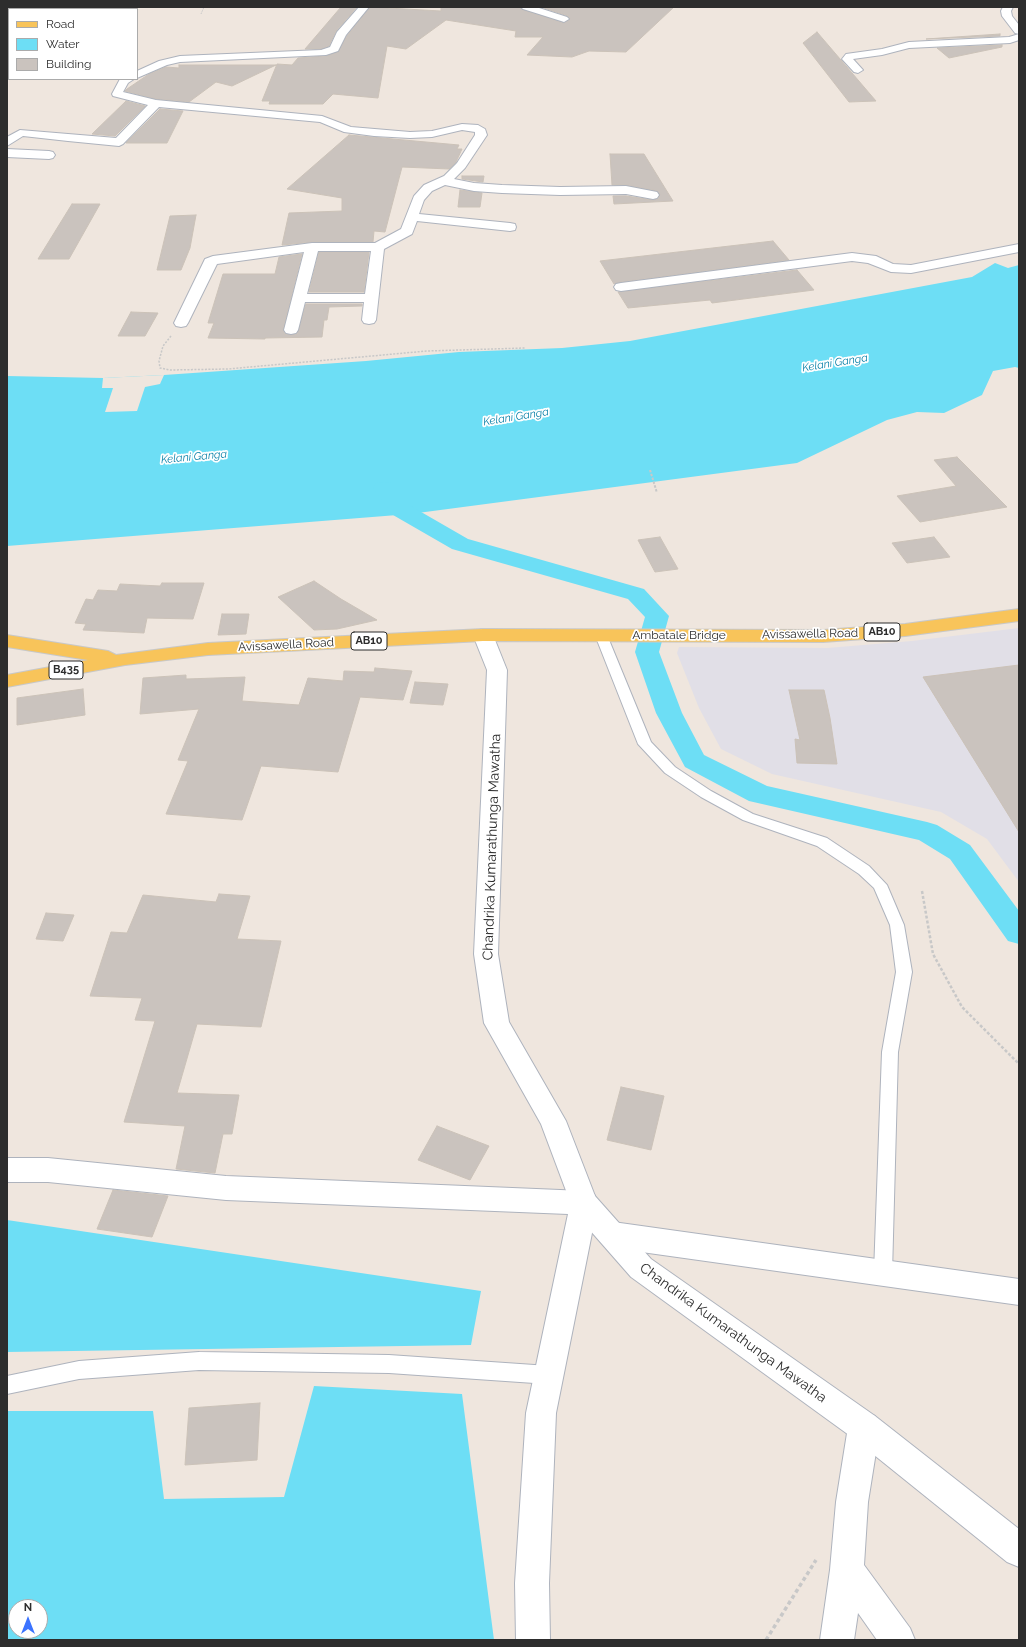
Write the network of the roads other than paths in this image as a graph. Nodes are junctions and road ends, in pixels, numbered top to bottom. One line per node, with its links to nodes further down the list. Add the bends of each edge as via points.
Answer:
1 (364, 7): 8 (street, via 341,34 334,49 322,53 180,59 163,62)
2 (526, 7): 4 (street)
3 (1008, 7): 5 (street, via 1007,16)
4 (564, 19)
5 (1019, 31)
6 (1019, 38): 7 (street, via 909,45 850,56 847,59)
7 (858, 70)
8 (138, 74)
9 (126, 80): 10 (street, via 117,94)
10 (156, 104): 11 (street, via 119,142 31,133 20,133); 16 (street, via 322,119 339,124 348,130 374,134 432,134 462,127 478,128 481,135 461,165)
11 (9, 141): 12 (street)
12 (41, 143)
13 (7, 153): 14 (street)
14 (49, 155)
15 (611, 179): 17 (street, via 602,184)
16 (444, 181): 17 (street, via 502,189 560,192); 19 (street, via 428,188 418,199)
17 (605, 190): 18 (street, via 629,187)
18 (653, 195)
19 (413, 217): 20 (street); 22 (street, via 407,231)
20 (510, 227)
21 (312, 247): 22 (street); 25 (street); 28 (street, via 213,260)
22 (378, 247): 26 (street)
23 (1019, 248): 24 (street, via 910,269 891,268 871,259 852,258)
24 (621, 287)
25 (298, 298): 26 (street); 29 (street)
26 (372, 298): 27 (street)
27 (369, 320)
28 (181, 323)
29 (291, 330)
30 (1019, 615): 33 (main road, Avissawella Road / AB10, via 905,630 823,636)
31 (483, 635): 32 (main road, Avissawella Road / AB10); 35 (main road, Avissawella Road / AB10, via 208,649); 38 (street, Chandrika Kumarathunga Mawatha, via 498,670 486,954 497,1023 553,1121)
32 (608, 635): 33 (main road, Ambatale Bridge / AB10); 40 (lane, via 645,744 670,770 748,817 822,842 864,870 880,885 897,925 904,972 890,1052)
33 (743, 636)
34 (7, 641): 35 (main road, AB10)
35 (125, 659): 36 (main road, Avissawella Road / B435)
36 (7, 681)
37 (7, 1170): 38 (street, via 48,1170 226,1188)
38 (584, 1202): 39 (street, Chandrika Kumarathunga Mawatha); 42 (street)
39 (613, 1235): 40 (street); 44 (street, Chandrika Kumarathunga Mawatha, via 641,1268)
40 (883, 1273): 41 (street)
41 (1019, 1292)
42 (550, 1375): 43 (lane, via 389,1364 199,1361 79,1370); 47 (street, via 542,1413 532,1583)
43 (7, 1385)
44 (864, 1427): 45 (street, Chandrika Kumarathunga Mawatha); 46 (street, via 852,1502)
45 (1019, 1550)
46 (847, 1570): 48 (street); 49 (street)
47 (533, 1640)
48 (837, 1640)
49 (898, 1640)

